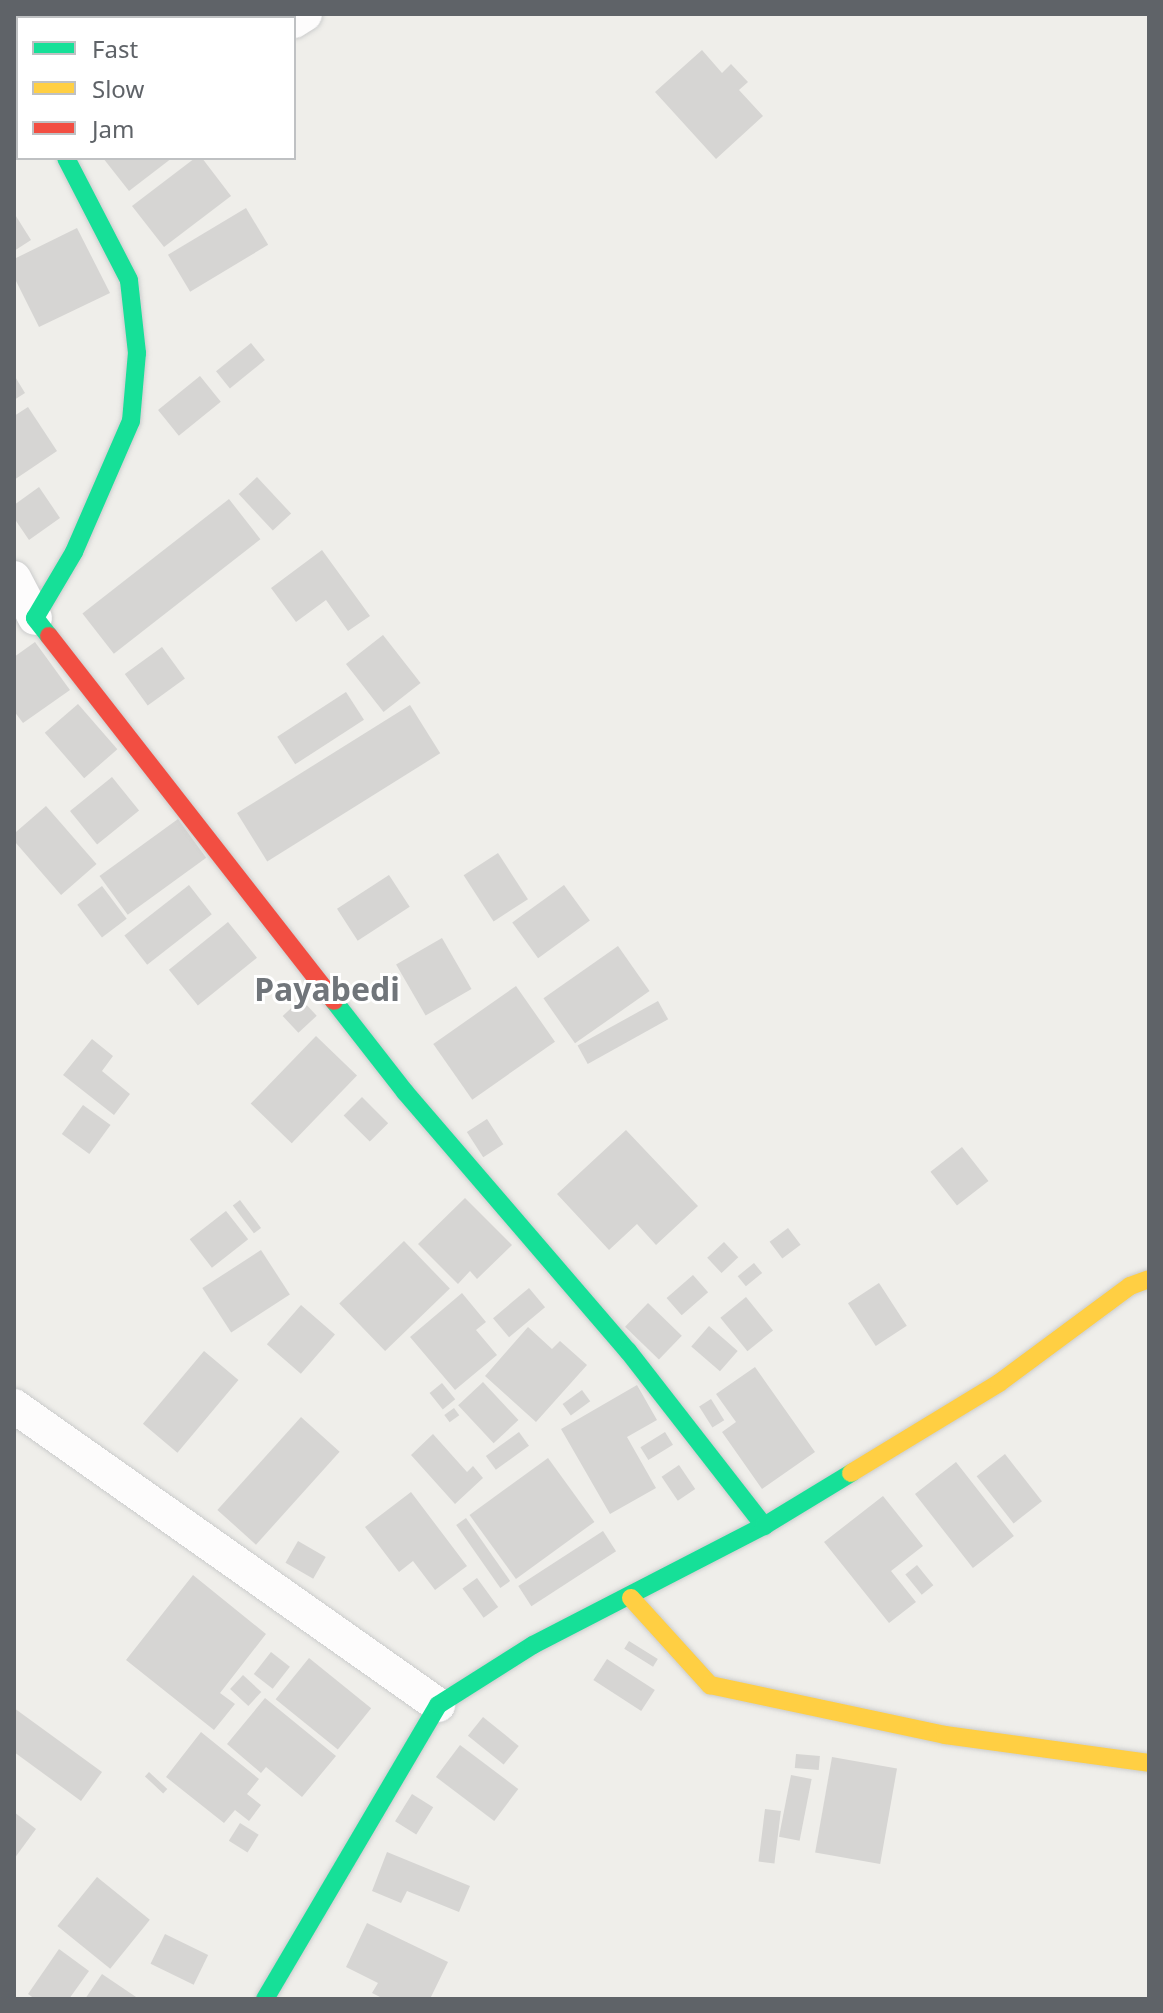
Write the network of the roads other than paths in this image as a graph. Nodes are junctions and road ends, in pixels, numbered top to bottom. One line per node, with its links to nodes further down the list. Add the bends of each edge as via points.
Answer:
1 (70, 160): 3 (street, via 129,280 137,353 131,421 74,552)
2 (14, 578): 3 (street)
3 (35, 618): 6 (street, via 405,1092 628,1351)
4 (1149, 1279): 6 (street, via 1130,1286 999,1383)
5 (14, 1406): 8 (street)
6 (764, 1526): 7 (street)
7 (631, 1598): 8 (street, via 533,1645); 9 (street, via 710,1685 945,1735)
8 (438, 1705): 10 (street)
9 (1149, 1763)
10 (265, 1999)

